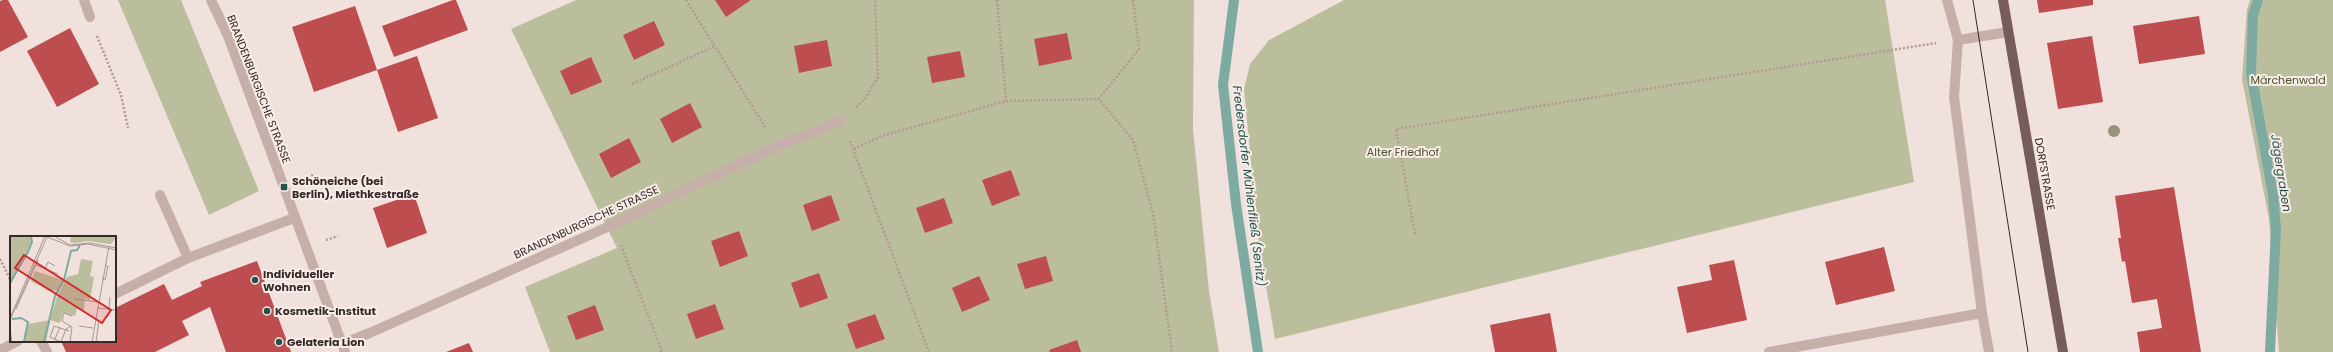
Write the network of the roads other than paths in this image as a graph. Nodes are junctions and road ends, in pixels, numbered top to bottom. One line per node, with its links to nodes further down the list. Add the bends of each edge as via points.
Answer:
1 (84, 0): 5 (street)
2 (211, 0): 10 (street, BRANDENBURGISCHE STRASSE, via 228,36)
3 (1947, 0): 7 (street)
4 (2003, 0): 6 (main road, DORFSTRASSE)
5 (90, 17)
6 (2008, 32): 7 (street); 21 (main road, DORFSTRASSE)
7 (1958, 40): 13 (street, via 1954,97)
8 (840, 121): 16 (street, BRANDENBURGISCHE STRASSE, via 775,148 612,225 372,332)
9 (160, 195): 11 (street)
10 (294, 218): 11 (street); 16 (street, BRANDENBURGISCHE STRASSE)
11 (188, 258): 12 (street)
12 (116, 294)
13 (1982, 313): 19 (street); 20 (street)
14 (16, 342): 17 (street)
15 (42, 342): 18 (street)
16 (343, 348)
17 (0, 350)
18 (47, 352)
19 (1769, 352)
20 (1989, 352)
21 (2063, 352)

